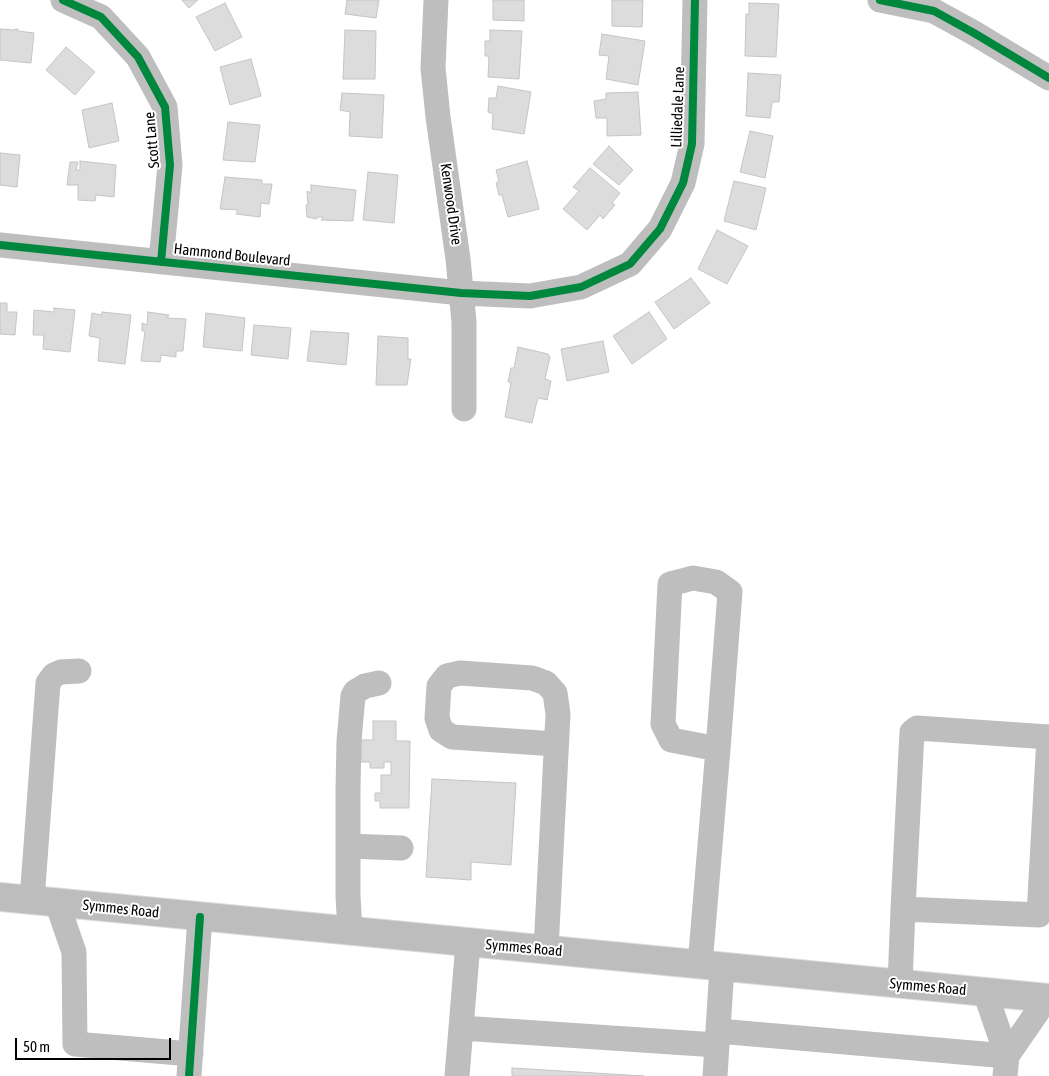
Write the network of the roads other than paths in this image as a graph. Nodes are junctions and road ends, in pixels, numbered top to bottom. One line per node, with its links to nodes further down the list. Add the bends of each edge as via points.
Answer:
1 (63, 0): 7 (street, Scott Lane, via 107,24 138,57 165,107 170,165)
2 (436, 0): 8 (street, Kenwood Drive, via 433,68)
3 (695, 0): 8 (street, Lilliedale Lane, via 692,144 683,183 660,229 630,264 581,287 530,296)
4 (880, 0): 5 (street, via 934,11)
5 (1049, 78)
6 (0, 245): 7 (street, Hammond Boulevard)
7 (161, 262): 8 (street, Hammond Boulevard)
8 (461, 293): 9 (street, Kenwood Drive)
9 (464, 409)
10 (79, 671): 18 (street, via 61,672 48,682 43,764)
11 (379, 683): 15 (street, via 365,686 353,696)
12 (1049, 737): 19 (street, via 917,728 912,732); 20 (street)
13 (556, 744): 13 (street, via 558,714 554,692 546,682 532,678 460,673 447,676 439,686 437,718 441,730 452,737); 24 (street)
14 (718, 749): 14 (street, via 730,592 716,582 693,578 670,584 663,724 671,740); 25 (street)
15 (348, 846): 16 (street); 22 (street)
16 (401, 848)
17 (0, 897): 18 (main road, Symmes Road)
18 (44, 901): 21 (main road, Symmes Road); 31 (street, via 74,952 75,1044)
19 (903, 909): 20 (street); 26 (street)
20 (1044, 915)
21 (200, 917): 22 (main road, Symmes Road); 31 (street)
22 (350, 932): 23 (main road, Symmes Road)
23 (468, 943): 24 (main road, Symmes Road); 29 (street)
24 (546, 950): 25 (main road, Symmes Road)
25 (711, 966): 26 (main road, Symmes Road); 30 (street)
26 (900, 984): 27 (main road, Symmes Road)
27 (985, 992): 28 (main road, Symmes Road); 32 (street)
28 (1048, 998): 32 (street)
29 (461, 1028): 30 (street); 33 (street)
30 (717, 1038): 32 (street); 34 (street)
31 (190, 1065)
32 (1006, 1066)
33 (457, 1076)
34 (715, 1076)

